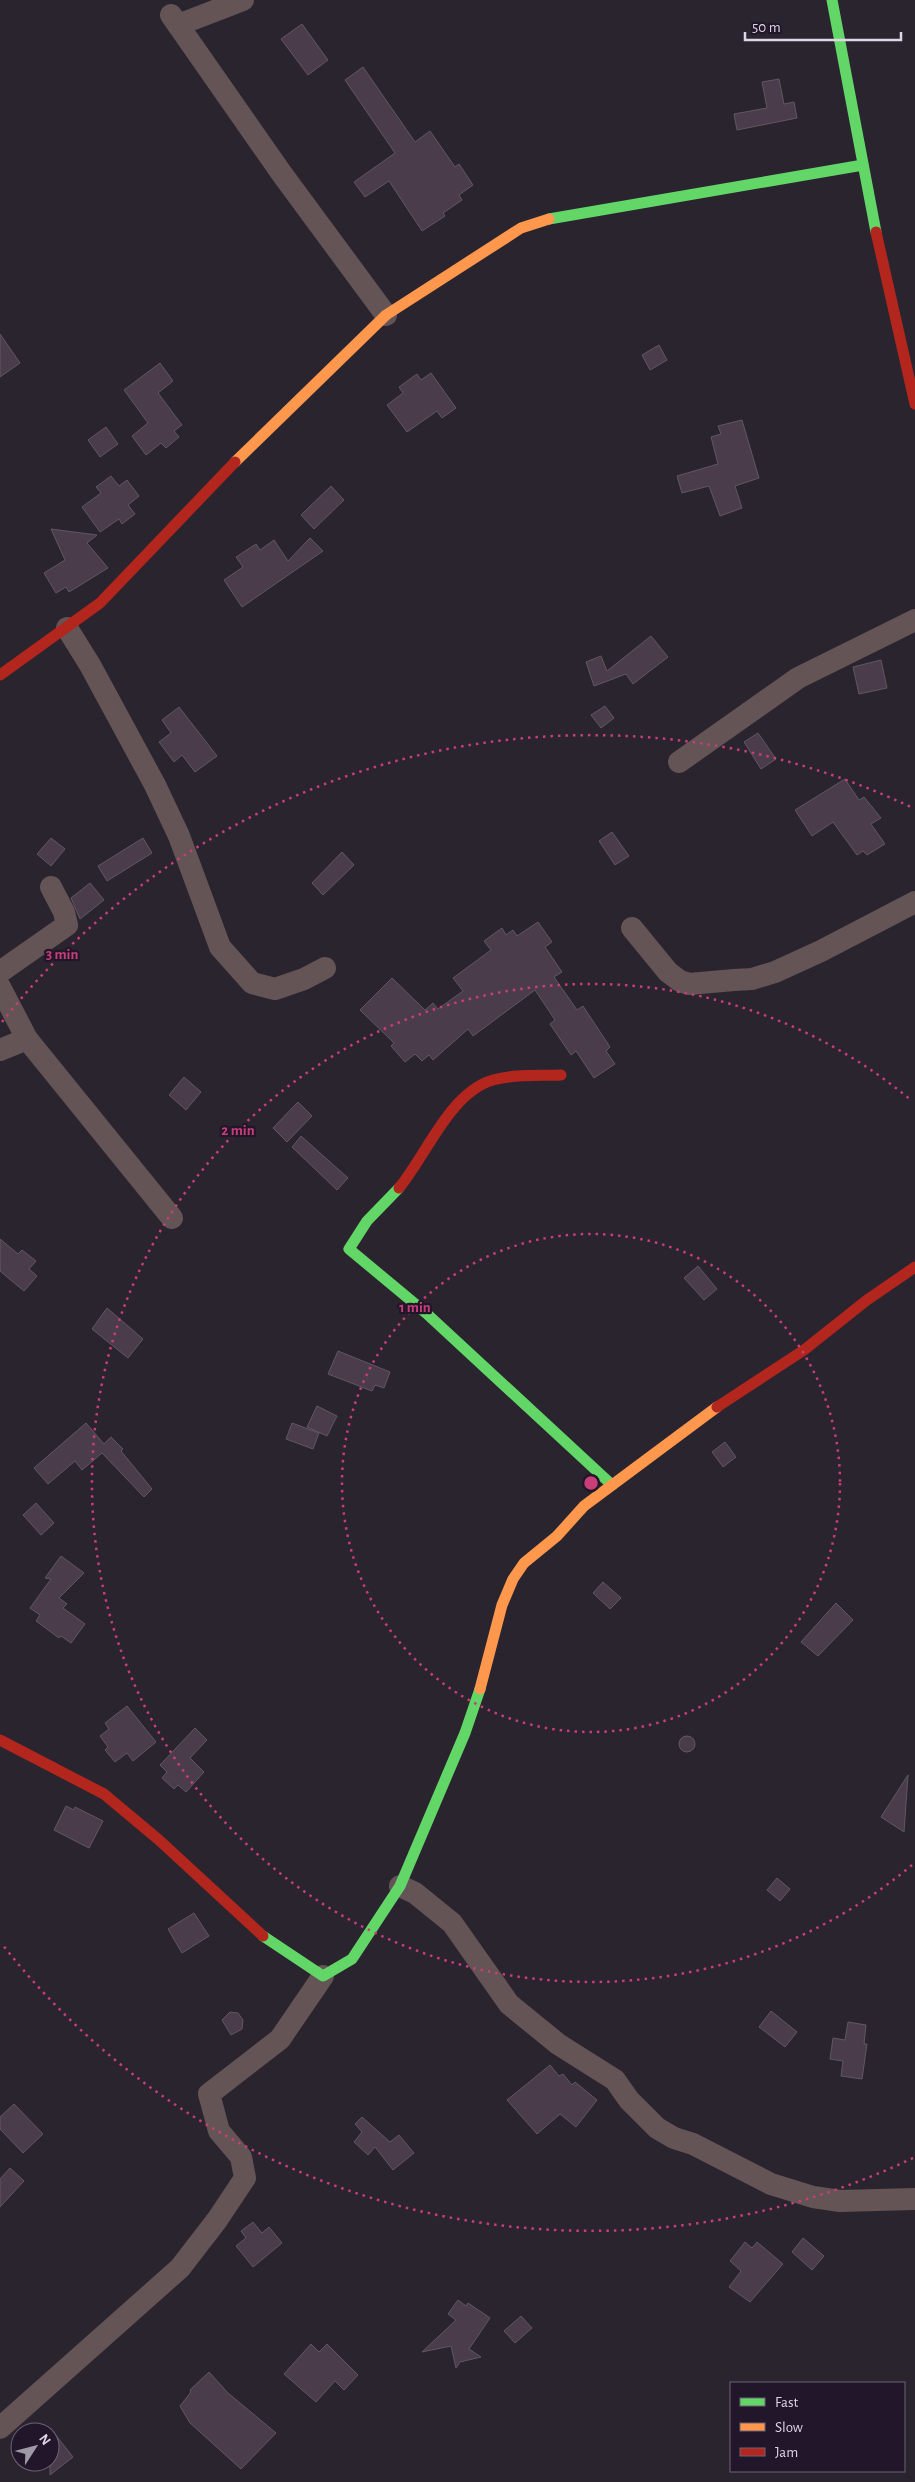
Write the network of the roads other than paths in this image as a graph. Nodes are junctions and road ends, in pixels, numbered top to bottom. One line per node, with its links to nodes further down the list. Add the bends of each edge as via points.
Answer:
1 (243, 0): 4 (street, via 174,20)
2 (832, 0): 3 (street)
3 (862, 165): 4 (street, via 542,221 521,228); 5 (street)
4 (386, 315): 7 (street, via 232,464 160,544 112,591)
5 (915, 404)
6 (915, 620): 9 (street, via 798,678)
7 (67, 628): 8 (street); 13 (street, via 155,785 179,836 220,947 252,983 275,989)
8 (0, 675)
9 (679, 762)
10 (51, 887): 14 (street, via 67,925)
11 (915, 902): 12 (street, via 775,972 734,980 689,984 680,981 668,972)
12 (632, 928)
13 (325, 968)
14 (0, 972)
15 (0, 987): 16 (street)
16 (27, 1039): 17 (street); 19 (street)
17 (0, 1050)
18 (560, 1075): 21 (street, via 486,1082 470,1092 406,1181 354,1236 349,1249 426,1313)
19 (172, 1218)
20 (915, 1267): 21 (street, via 804,1350 711,1410)
21 (612, 1486): 23 (street, via 584,1506 524,1563 513,1579 502,1605 484,1677 465,1733)
22 (0, 1740): 24 (street, via 40,1764 103,1793 258,1933 291,1959)
23 (400, 1886): 24 (street, via 352,1960); 25 (street, via 415,1893 452,1923 509,2004 558,2044 615,2080 629,2100 668,2135 771,2184 813,2197 840,2201)
24 (322, 1976): 26 (street, via 280,2039 209,2094 219,2131 241,2157 246,2178 217,2220 180,2268)
25 (915, 2199)
26 (0, 2428)

